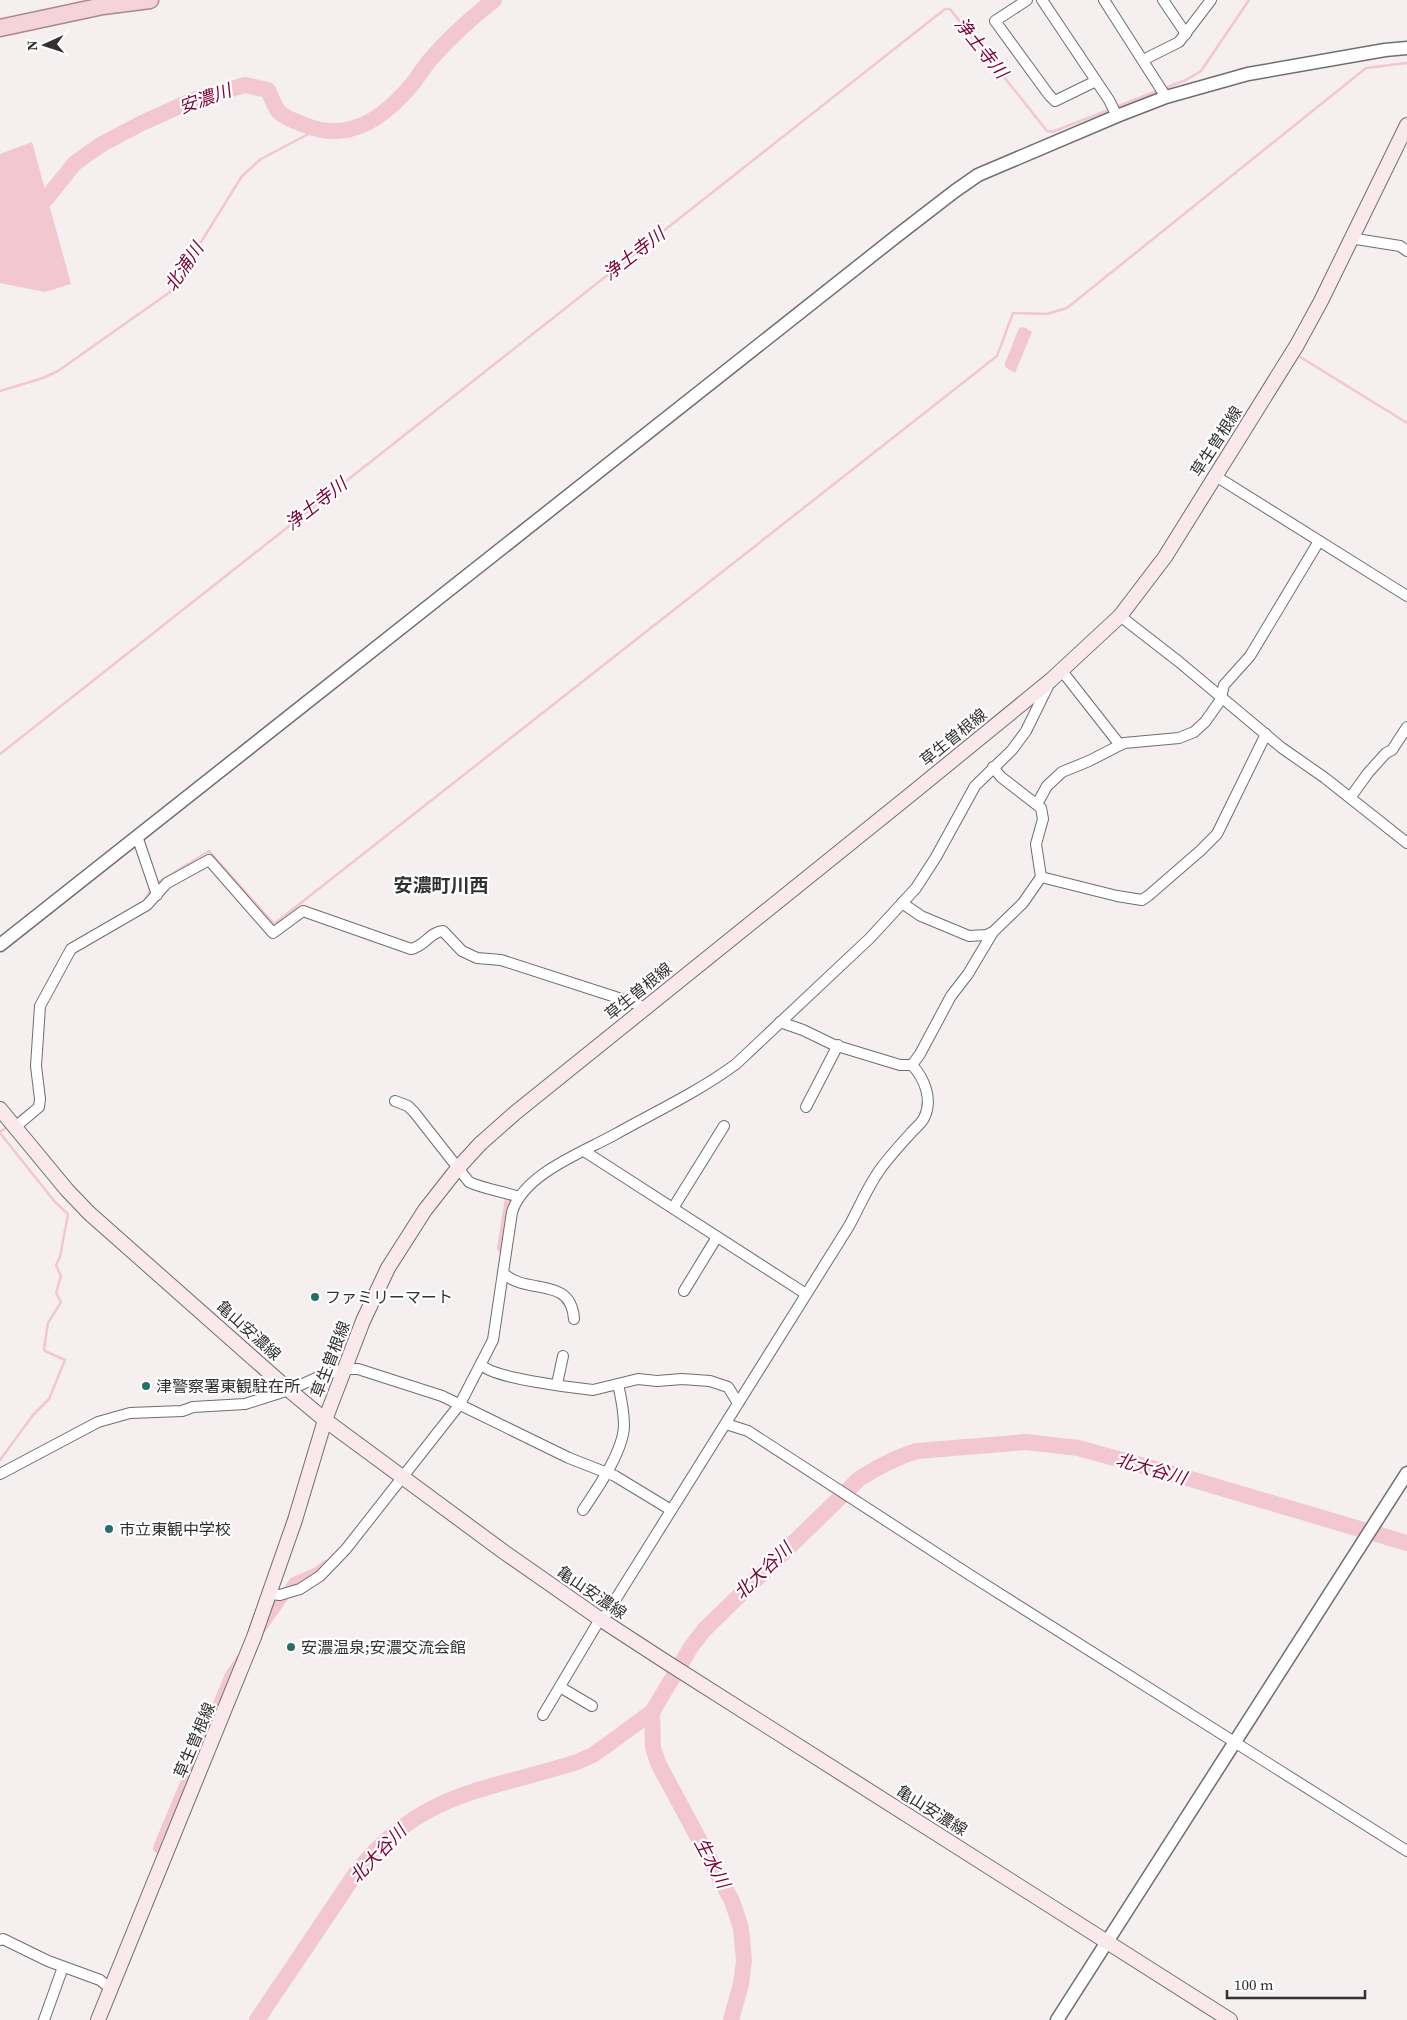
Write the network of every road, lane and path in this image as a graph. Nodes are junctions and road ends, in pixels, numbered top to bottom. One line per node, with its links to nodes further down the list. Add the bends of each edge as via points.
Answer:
1 (150, 0): 7 (main road)
2 (1026, 0): 12 (street, via 995,21 1055,102)
3 (1042, 0): 12 (street)
4 (1104, 0): 11 (street)
5 (1163, 0): 9 (street)
6 (1211, 0): 9 (street)
7 (102, 3): 8 (main road)
8 (0, 28)
9 (1186, 34): 11 (street, via 1179,42)
10 (1407, 48): 13 (street, via 1248,74)
11 (1143, 60): 13 (street)
12 (1096, 81): 14 (street)
13 (1166, 97): 14 (street)
14 (1117, 116): 30 (street, via 978,176 955,191)
15 (1407, 125): 16 (main road, 草生曽根線)
16 (1350, 238): 17 (street, via 1400,246); 18 (main road, 草生曽根線, via 1297,345)
17 (1407, 251)
18 (1214, 475): 19 (street); 21 (main road, 草生曽根線, via 1165,557)
19 (1319, 541): 20 (street); 23 (street, via 1250,656 1224,684)
20 (1407, 596)
21 (1120, 616): 22 (main road, 草生曽根線); 23 (street)
22 (1056, 675): 26 (street); 27 (street, via 1026,731); 37 (main road, 草生曽根線)
23 (1222, 698): 25 (street); 26 (street, via 1194,732 1179,738)
24 (1407, 727): 28 (street, via 1392,750 1368,773)
25 (1266, 734): 28 (street); 32 (street, via 1217,834 1142,900)
26 (1120, 745): 29 (street, via 1062,772 1047,786)
27 (993, 768): 29 (street); 34 (street, via 975,786 927,872)
28 (1350, 798): 31 (street)
29 (1038, 804): 32 (street, via 1043,815 1036,844)
30 (137, 836): 33 (street); 36 (street)
31 (1407, 843)
32 (1041, 877): 35 (street, via 1023,903)
33 (157, 895): 37 (street, via 167,883 209,860 273,933 302,911 411,949 419,947 436,932 443,931 462,951 477,958 501,960); 45 (street, via 147,905 71,949 40,1006 36,1066 39,1107)
34 (902, 903): 35 (street, via 921,916 969,936); 38 (street, via 870,938)
35 (993, 932): 40 (street, via 951,996)
36 (0, 945)
37 (644, 1008): 47 (main road, 草生曽根線, via 515,1112)
38 (780, 1022): 39 (street); 46 (street, via 718,1077)
39 (838, 1045): 40 (street, via 900,1065); 42 (street)
40 (912, 1065): 53 (street, via 926,1087 923,1121 875,1176 849,1226)
41 (395, 1101): 47 (street, via 414,1112)
42 (806, 1107)
43 (2, 1112): 45 (main road, 亀山安濃線)
44 (724, 1126): 49 (street)
45 (14, 1127): 60 (main road, 亀山安濃線, via 79,1203)
46 (584, 1151): 48 (street, via 540,1177); 49 (street)
47 (458, 1168): 48 (street, via 469,1182); 57 (main road, 草生曽根線, via 425,1210 388,1268 363,1321)
48 (519, 1197): 51 (street, via 512,1212)
49 (673, 1208): 50 (street)
50 (717, 1237): 52 (street); 53 (street)
51 (503, 1273): 54 (street, via 526,1284 562,1293 572,1304); 56 (street, via 493,1340)
52 (684, 1291)
53 (806, 1294): 61 (street)
54 (574, 1319)
55 (563, 1356): 58 (street)
56 (482, 1365): 58 (street, via 507,1376); 62 (street)
57 (346, 1369): 60 (street, via 323,1374); 62 (street, via 368,1371); 63 (main road, 草生曽根線)
58 (557, 1384): 59 (street, via 593,1390)
59 (618, 1384): 61 (street, via 638,1379 710,1381 728,1387); 65 (street, via 624,1429)
60 (289, 1390): 63 (main road, 亀山安濃線); 67 (street, via 245,1404 130,1413 98,1422)
61 (738, 1403): 64 (street)
62 (460, 1404): 65 (street, via 569,1458); 68 (street)
63 (325, 1420): 68 (main road, 亀山安濃線); 71 (main road, 草生曽根線)
64 (726, 1424): 70 (street); 76 (street, via 748,1431)
65 (607, 1473): 69 (street); 70 (street)
66 (1407, 1473): 76 (street)
67 (0, 1474)
68 (402, 1478): 71 (street, via 358,1535 320,1576 300,1589 280,1595); 72 (main road, 亀山安濃線)
69 (583, 1510)
70 (671, 1510): 72 (street)
71 (270, 1594): 81 (main road, 草生曽根線)
72 (601, 1620): 73 (street); 79 (main road, 亀山安濃線)
73 (560, 1687): 74 (street); 75 (street)
74 (592, 1706)
75 (543, 1715)
76 (1236, 1742): 77 (street); 79 (street)
77 (1407, 1851)
78 (0, 1940): 80 (street)
79 (1107, 1942): 84 (street); 85 (main road, 亀山安濃線)
80 (63, 1967): 81 (street, via 100,1980); 82 (street)
81 (111, 1989): 83 (main road, 草生曽根線)
82 (44, 2020)
83 (98, 2020)
84 (1057, 2020)
85 (1230, 2020)

